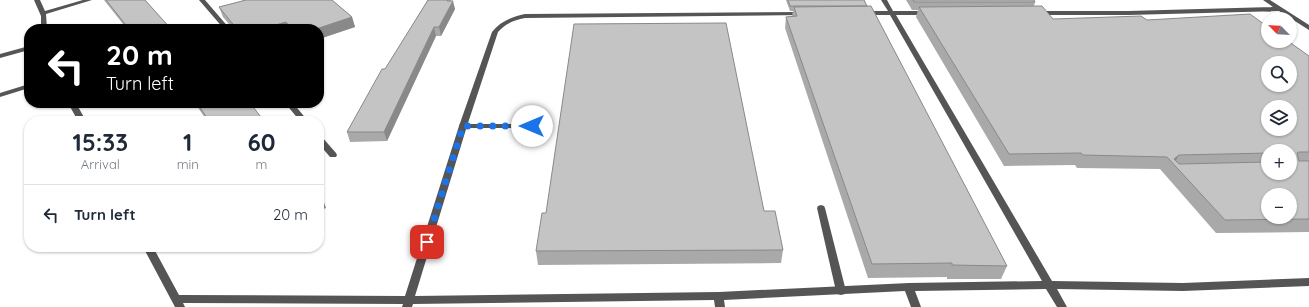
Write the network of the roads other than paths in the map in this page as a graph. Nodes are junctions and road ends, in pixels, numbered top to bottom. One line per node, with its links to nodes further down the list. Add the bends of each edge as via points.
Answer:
1 (37, 0): 8 (street)
2 (89, 0): 8 (street)
3 (212, 0): 6 (street)
4 (884, 0): 10 (street)
5 (1266, 0): 7 (street)
6 (203, 1): 15 (street)
7 (1281, 9): 12 (street); 16 (street)
8 (43, 13): 14 (street)
9 (859, 13): 10 (street)
10 (891, 13): 11 (street); 30 (street)
11 (938, 13)
12 (1033, 13)
13 (812, 14): 23 (street, via 562,15 514,18 499,26 495,32)
14 (44, 24)
15 (223, 24)
16 (1307, 26)
17 (24, 49): 18 (street)
18 (0, 56)
19 (24, 88): 20 (street)
20 (0, 95)
21 (293, 108): 22 (street)
22 (300, 116)
23 (463, 126): 24 (street); 35 (street)
24 (532, 126)
25 (324, 145): 26 (street)
26 (333, 156)
27 (821, 208): 32 (street)
28 (151, 252): 34 (street)
29 (1309, 282): 30 (street, via 1183,287)
30 (1048, 285): 31 (street); 38 (street)
31 (909, 288): 32 (street); 37 (street)
32 (841, 291): 33 (street)
33 (719, 296): 35 (street); 36 (street)
34 (178, 303): 35 (street)
35 (408, 304)
36 (720, 307)
37 (916, 307)
38 (1062, 307)

